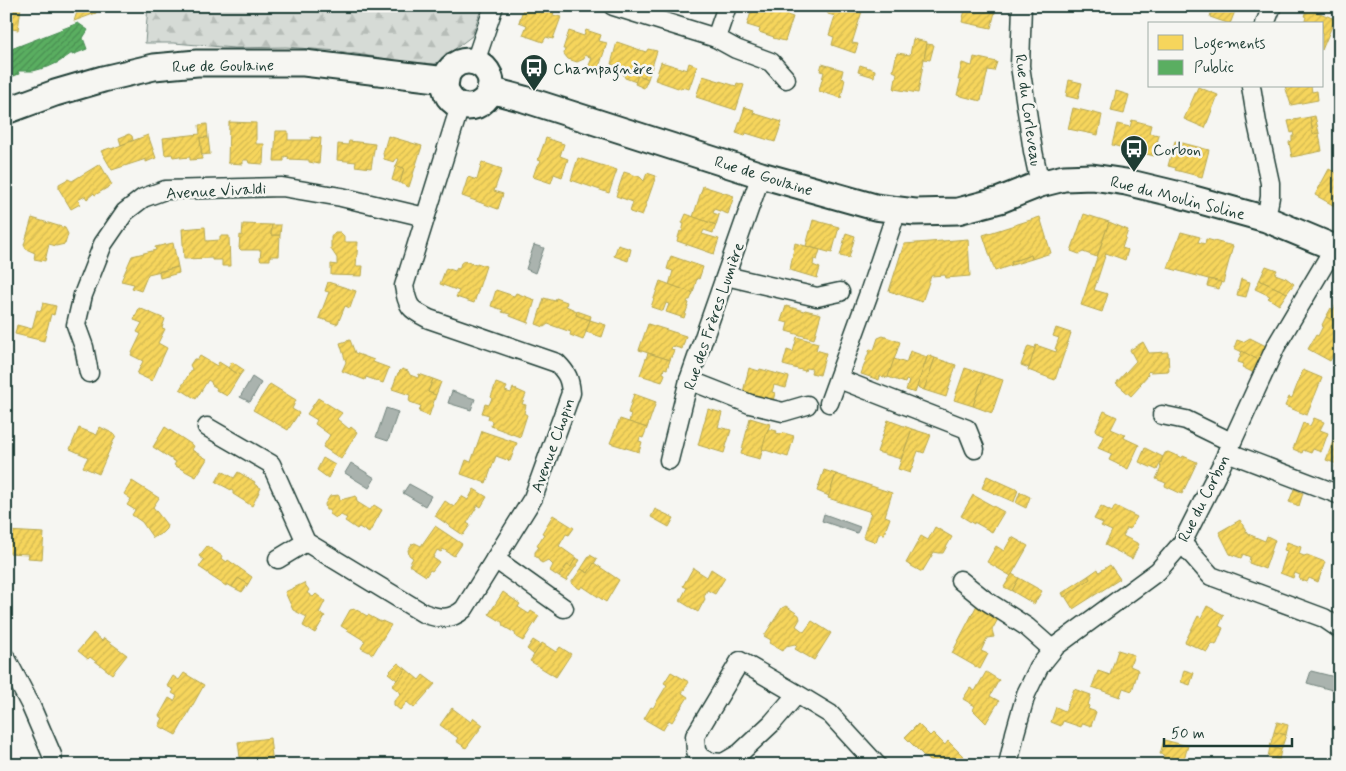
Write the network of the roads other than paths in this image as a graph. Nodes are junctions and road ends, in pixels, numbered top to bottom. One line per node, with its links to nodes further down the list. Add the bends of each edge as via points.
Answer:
1 (494, 6): 8 (street)
2 (614, 6): 7 (street)
3 (727, 6): 7 (street)
4 (1022, 6): 16 (street, Rue du Corleveau, via 1020,66)
5 (1272, 6): 6 (street)
6 (1266, 22)
7 (716, 38): 9 (street, via 771,62)
8 (475, 62): 10 (street, via 460,63 448,72); 12 (street, via 490,76)
9 (786, 79)
10 (446, 80): 13 (street, via 450,98); 14 (street, Rue de Goulaine, via 304,64 197,63 154,67 100,80)
11 (1251, 88): 19 (street, via 1270,182)
12 (490, 90): 13 (street, via 487,97 475,106); 15 (street, Rue de Goulaine)
13 (460, 106): 18 (street, Avenue Chopin)
14 (6, 112)
15 (761, 175): 17 (street, Rue de Goulaine); 21 (street, Rue des Frères Lumière)
16 (1040, 184): 17 (street, Rue de Goulaine, via 958,212); 19 (street, Rue du Moulin Soline, via 1064,178 1092,177 1126,182)
17 (896, 210): 24 (street)
18 (425, 217): 23 (street, Avenue Vivaldi, via 282,187 165,190 143,198 125,212 103,244 83,295 76,324); 37 (street, Avenue Chopin, via 404,286 407,302 412,308 429,319 557,363 570,380 571,393 533,498)
19 (1266, 219): 20 (street, Rue du Moulin Soline)
20 (1337, 249): 30 (street, Rue du Corbon, via 1276,346)
21 (726, 276): 22 (street, via 817,297); 25 (street, Rue des Frères Lumière)
22 (840, 292)
23 (89, 373)
24 (839, 379): 26 (street); 31 (street, via 967,429)
25 (690, 380): 27 (street, via 750,404 783,412); 32 (street, Rue des Frères Lumière)
26 (829, 403)
27 (807, 405)
28 (1162, 415): 30 (street, via 1186,420)
29 (207, 427): 34 (street, via 271,464)
30 (1229, 447): 33 (street); 35 (street, Rue du Corbon)
31 (975, 449)
32 (669, 460)
33 (1340, 495)
34 (306, 542): 36 (street); 37 (street, Avenue Chopin, via 434,618 457,616)
35 (1182, 543): 40 (street, via 1211,576 1324,618); 41 (street, Rue du Corbon, via 1158,571)
36 (278, 559)
37 (494, 559): 39 (street)
38 (960, 580): 41 (street, via 1027,627)
39 (564, 608)
40 (1340, 629)
41 (1053, 650): 46 (street, Rue du Corbon, via 1040,666 1026,694)
42 (6, 658): 44 (street, via 30,704)
43 (797, 694): 43 (street, via 740,660 699,727 695,736 696,751 701,758 723,763 756,739); 45 (street, via 830,714)
44 (53, 765)
45 (877, 765)
46 (1008, 765)

